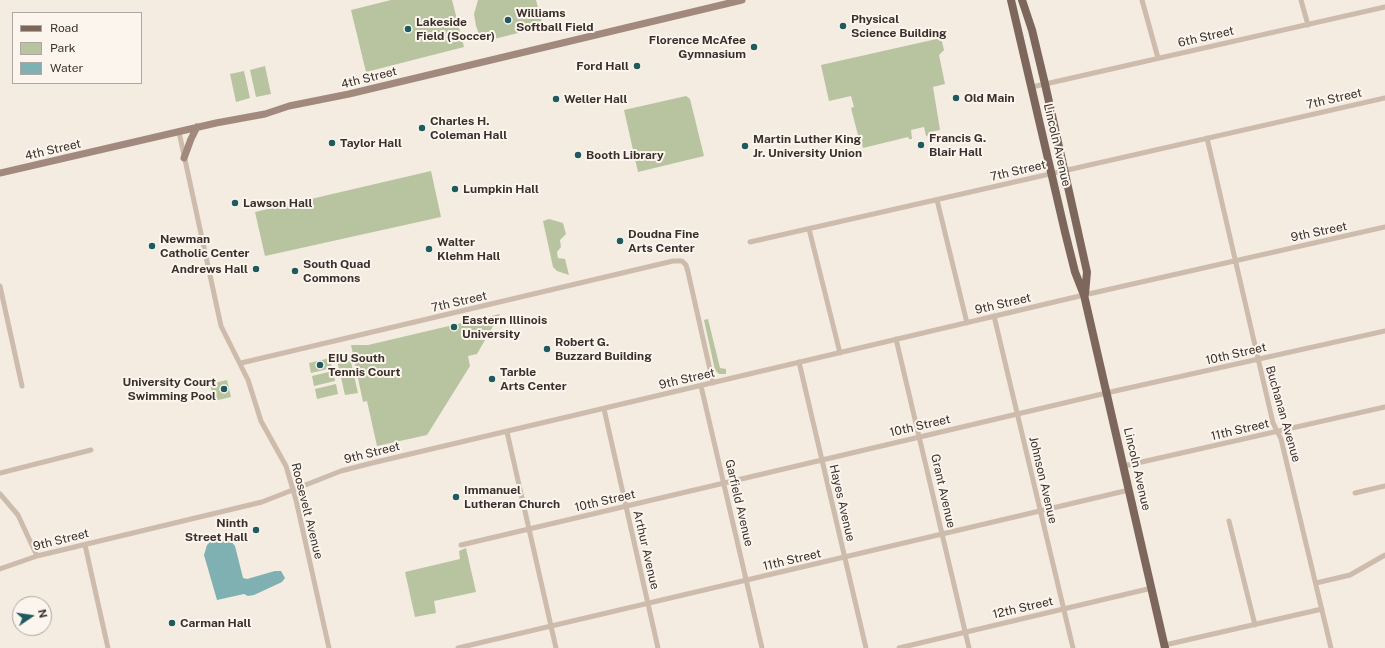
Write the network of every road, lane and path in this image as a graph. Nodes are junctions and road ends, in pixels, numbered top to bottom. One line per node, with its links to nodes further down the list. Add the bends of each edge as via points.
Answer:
1 (742, 0): 12 (street, 4th Street, via 265,114)
2 (1011, 0): 10 (main road, Lincoln Avenue)
3 (1022, 0): 9 (main road, Lincoln Avenue)
4 (1142, 0): 8 (street)
5 (1301, 0): 7 (street)
6 (1385, 7): 7 (street, 6th Street)
7 (1308, 24): 8 (street, 6th Street)
8 (1158, 58): 9 (street, 6th Street)
9 (1045, 84): 10 (street, 6th Street); 16 (main road, Lincoln Avenue)
10 (1032, 87): 18 (main road, Lincoln Avenue)
11 (1385, 98): 14 (street, 7th Street)
12 (197, 127): 13 (street, 4th Street); 15 (street)
13 (179, 132): 15 (street, Roosevelt Avenue); 17 (street, 4th Street)
14 (1207, 138): 16 (street, 7th Street); 23 (street, Buchanan Avenue)
15 (184, 158): 33 (street, Roosevelt Avenue, via 221,326)
16 (1065, 170): 18 (street, 7th Street); 25 (main road, Lincoln Avenue, via 1087,272)
17 (0, 173)
18 (1052, 173): 19 (street, 7th Street); 25 (main road, Lincoln Avenue, via 1075,272)
19 (937, 200): 21 (street, 7th Street); 27 (street)
20 (1385, 227): 23 (street, 9th Street)
21 (809, 229): 22 (street, 7th Street); 30 (street)
22 (750, 242)
23 (1235, 260): 25 (street, 9th Street); 31 (street, Buchanan Avenue)
24 (0, 286): 35 (street)
25 (1084, 295): 26 (street, 9th Street); 37 (main road, Lincoln Avenue)
26 (994, 316): 27 (street, 9th Street); 40 (street, Johnson Avenue)
27 (967, 323): 29 (street, 9th Street)
28 (1385, 331): 31 (street, 10th Street)
29 (896, 339): 30 (street, 9th Street); 43 (street, Grant Avenue)
30 (840, 353): 32 (street, 9th Street)
31 (1258, 359): 37 (street, 10th Street); 41 (street, Buchanan Avenue, via 1273,423)
32 (799, 362): 34 (street, 9th Street); 45 (street, Hayes Avenue)
33 (241, 363): 34 (street, 7th Street, via 673,261 682,261 688,272); 51 (street, Roosevelt Avenue, via 258,416 282,456)
34 (713, 383): 36 (street, 9th Street)
35 (22, 386)
36 (701, 386): 39 (street, 9th Street); 48 (street, Garfield Avenue)
37 (1107, 392): 40 (street, 10th Street); 46 (main road, Lincoln Avenue)
38 (1385, 407): 41 (street, 11th Street)
39 (604, 409): 42 (street, 9th Street); 54 (street, Arthur Avenue)
40 (1017, 414): 43 (street, 10th Street); 55 (street, Johnson Avenue)
41 (1278, 431): 46 (street, 11th Street); 66 (street, Buchanan Avenue)
42 (507, 432): 51 (street, 9th Street, via 351,468); 57 (street)
43 (920, 437): 45 (street, 10th Street); 58 (street, Grant Avenue)
44 (91, 450): 47 (street)
45 (822, 460): 48 (street, 10th Street); 63 (street, Hayes Avenue)
46 (1124, 466): 50 (main road, Lincoln Avenue)
47 (0, 473)
48 (724, 483): 54 (street, 10th Street); 65 (street, Garfield Avenue)
49 (1385, 486): 52 (street)
50 (1129, 490): 55 (street, 11th Street); 67 (main road, Lincoln Avenue)
51 (293, 491): 59 (street, 9th Street, via 262,502); 76 (street, Roosevelt Avenue)
52 (1355, 493)
53 (0, 494): 62 (street, via 18,515)
54 (626, 507): 57 (street, 10th Street); 68 (street, Arthur Avenue)
55 (1041, 511): 58 (street, 11th Street); 69 (street, Johnson Avenue)
56 (1229, 521): 71 (street)
57 (530, 529): 60 (street, 10th Street); 72 (street)
58 (943, 535): 63 (street, 11th Street); 73 (street, Grant Avenue)
59 (85, 545): 62 (street, 9th Street); 75 (street)
60 (461, 545)
61 (1385, 555): 66 (street, via 1350,575)
62 (37, 556): 64 (street, 9th Street)
63 (845, 558): 65 (street, 11th Street); 81 (street, Hayes Avenue)
64 (0, 569)
65 (746, 581): 68 (street, 11th Street); 80 (street, Garfield Avenue)
66 (1316, 583): 70 (street, Buchanan Avenue)
67 (1152, 588): 69 (street, 12th Street); 74 (main road, Lincoln Avenue)
68 (648, 604): 72 (street, 11th Street); 79 (street, Arthur Avenue)
69 (1064, 609): 73 (street, 12th Street); 84 (street, Johnson Avenue)
70 (1322, 609): 71 (street); 85 (street, Buchanan Avenue)
71 (1255, 625): 74 (street)
72 (551, 628): 77 (street, 11th Street); 78 (street)
73 (966, 632): 82 (street, 12th Street); 83 (street, Grant Avenue)
74 (1165, 647)
75 (108, 648)
76 (329, 648)
77 (458, 648)
78 (556, 648)
79 (658, 648)
80 (762, 648)
81 (866, 648)
82 (899, 648)
83 (969, 648)
84 (1073, 648)
85 (1331, 648)

